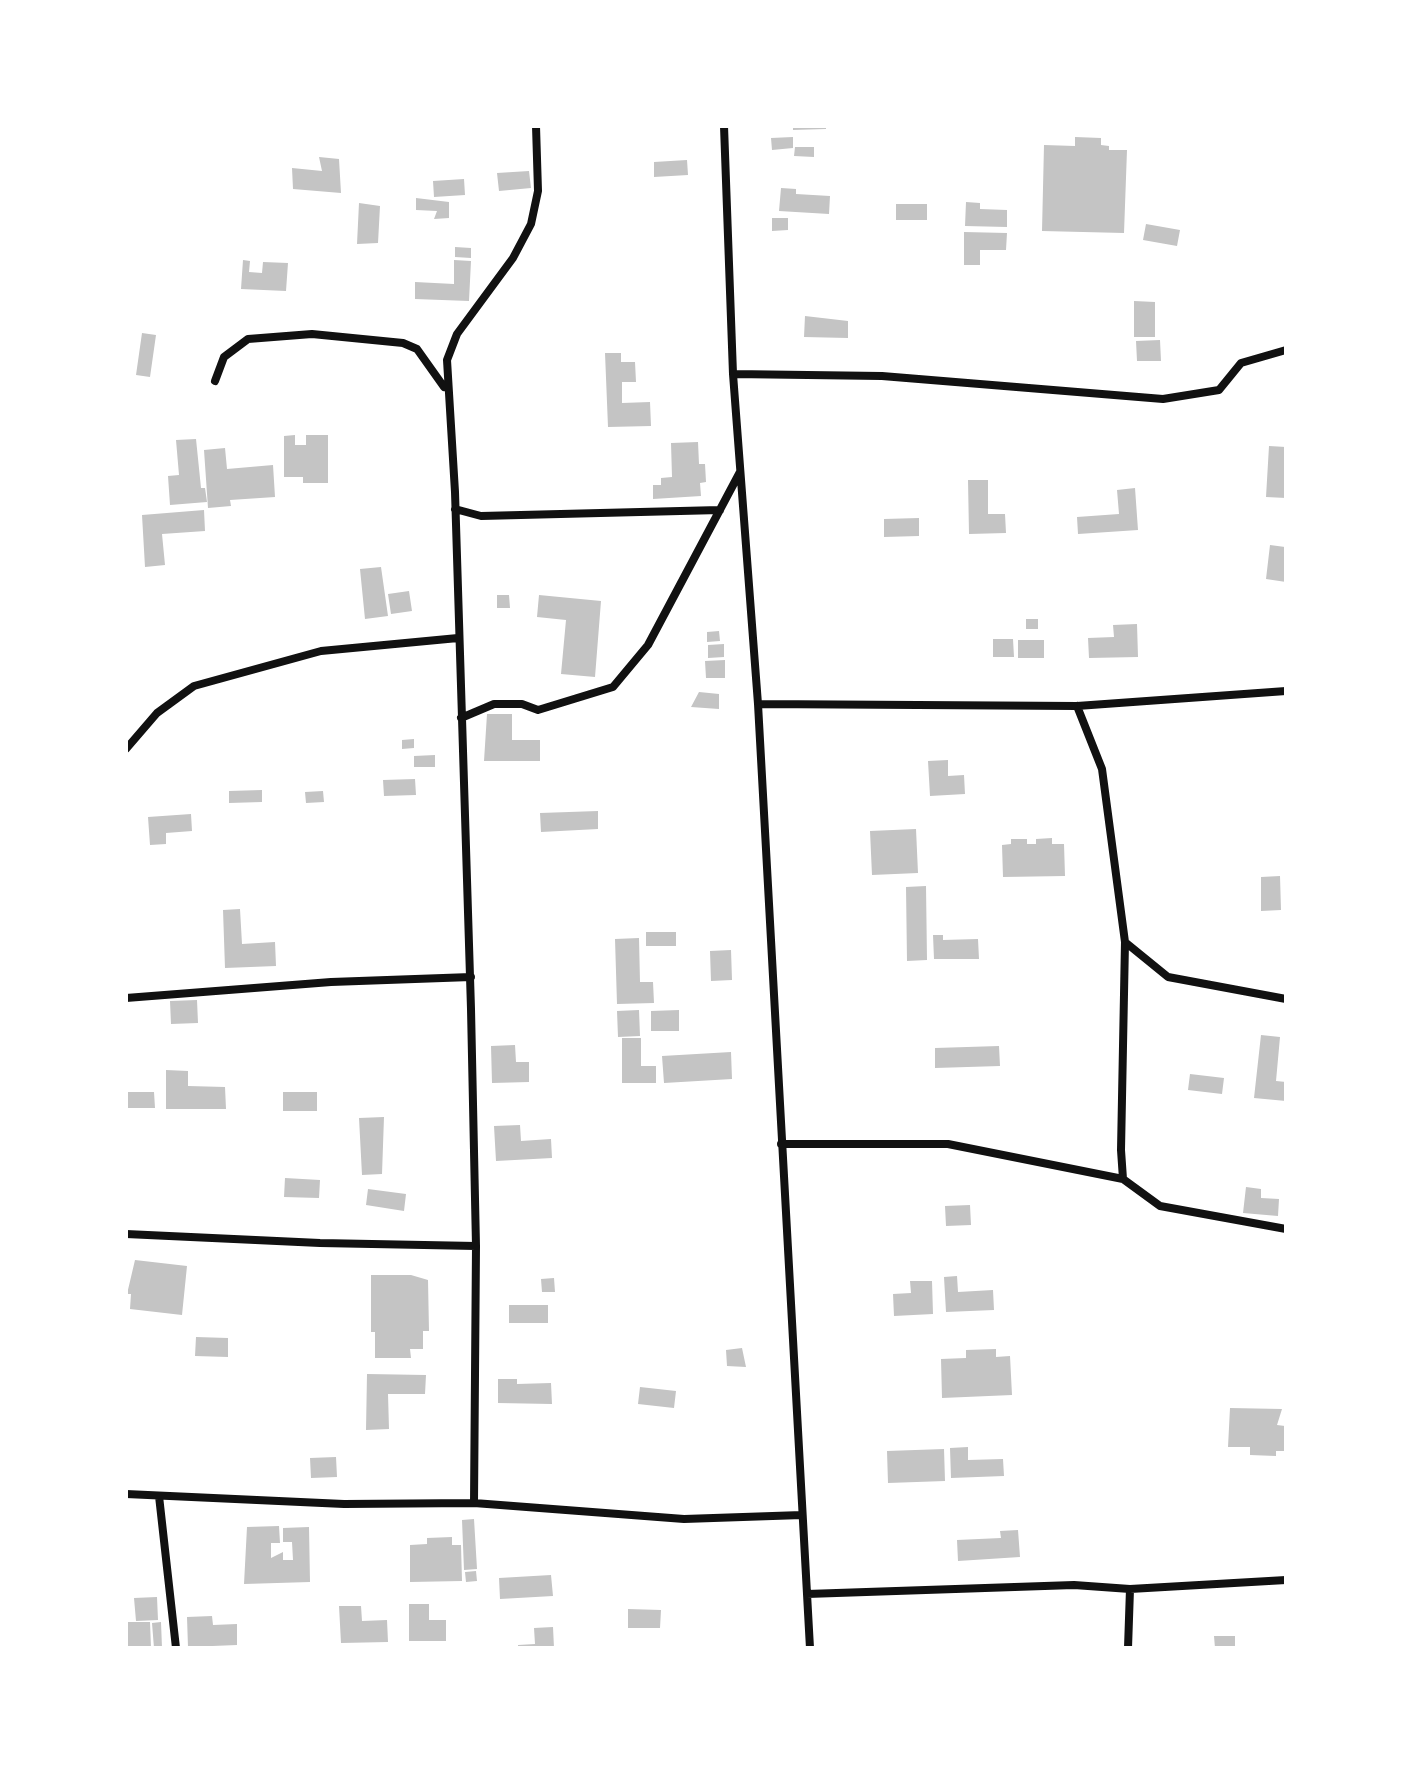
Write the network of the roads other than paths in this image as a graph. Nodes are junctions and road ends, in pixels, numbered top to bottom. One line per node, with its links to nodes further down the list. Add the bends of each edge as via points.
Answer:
1 (536, 126): 6 (street, via 538,191 531,224 450,348)
2 (724, 126): 4 (street)
3 (1286, 350): 4 (street, via 1241,363 1219,390 1163,399 882,376)
4 (733, 374): 7 (street)
5 (215, 381): 6 (street, via 224,357 248,339 351,335 417,349)
6 (446, 391): 8 (street)
7 (741, 472): 9 (street); 12 (street)
8 (455, 509): 9 (street, via 481,516); 10 (street)
9 (720, 510): 14 (street, via 648,645 613,687 538,710 494,704)
10 (458, 638): 14 (street); 15 (street, via 321,651 194,686 157,713)
11 (1286, 691): 13 (street)
12 (758, 704): 13 (street); 20 (street)
13 (1077, 706): 16 (street, via 1102,769)
14 (461, 718): 17 (street)
15 (126, 749)
16 (1125, 942): 19 (street, via 1168,977); 21 (street)
17 (471, 977): 18 (street); 24 (street)
18 (126, 998)
19 (1286, 999)
20 (781, 1144): 21 (street, via 948,1144); 28 (street)
21 (1123, 1179): 22 (street, via 1160,1206)
22 (1286, 1229)
23 (126, 1234): 24 (street)
24 (476, 1246): 27 (street)
25 (126, 1494): 26 (street)
26 (159, 1496): 27 (street); 32 (street)
27 (474, 1503): 28 (street, via 668,1519)
28 (802, 1515): 31 (street)
29 (1286, 1580): 30 (street)
30 (1130, 1589): 31 (street, via 1074,1585); 34 (street)
31 (807, 1594): 33 (street)
32 (176, 1648)
33 (810, 1648)
34 (1128, 1648)

